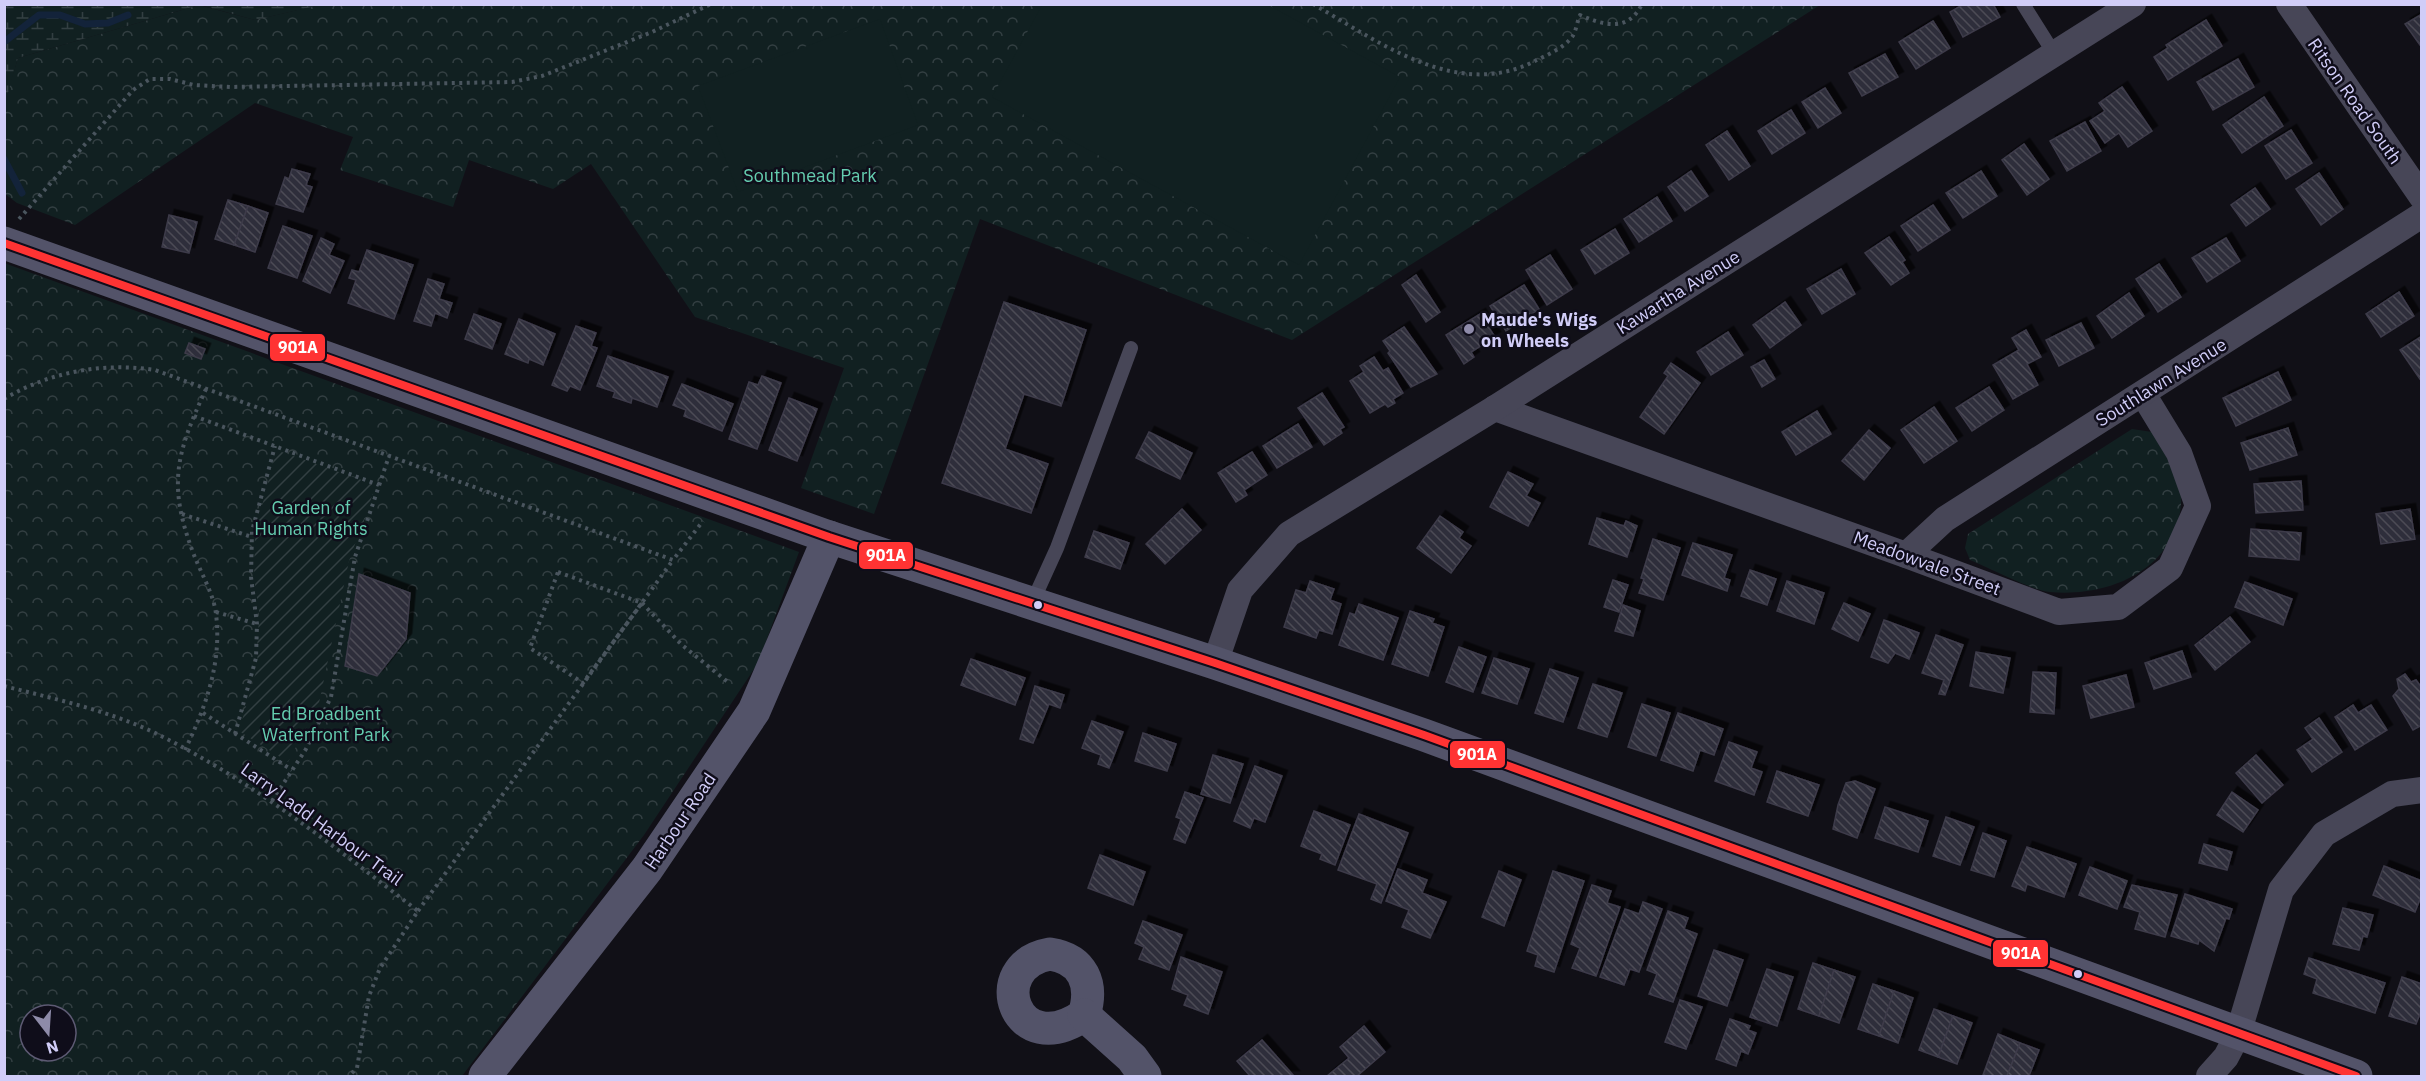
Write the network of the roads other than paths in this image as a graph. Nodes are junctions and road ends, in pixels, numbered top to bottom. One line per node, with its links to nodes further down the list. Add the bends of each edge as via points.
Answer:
1 (2023, 4): 4 (lane)
2 (2133, 4): 4 (street, Kawartha Avenue)
3 (2289, 4): 5 (street, Ritson Road South)
4 (2055, 55): 10 (street, Kawartha Avenue)
5 (2421, 197)
6 (2421, 215): 9 (street, Southlawn Avenue)
7 (4, 243): 11 (street)
8 (1131, 348): 13 (lane, via 1057,548)
9 (2143, 394): 12 (street, Southlawn Avenue, via 1945,519); 12 (street, Meadowvale Street, via 2179,453 2198,506 2170,568 2118,607 2059,612)
10 (1495, 408): 12 (street, Meadowvale Street); 14 (street, Kawartha Avenue, via 1289,534 1240,590)
11 (829, 537): 13 (street); 18 (street, Harbour Road, via 754,711 647,869)
12 (1906, 555)
13 (1032, 603): 14 (street)
14 (1215, 663): 17 (street, via 1424,735)
15 (2421, 790): 17 (street, via 2392,794 2324,834 2281,890)
16 (1084, 1015): 19 (street, via 1132,1058)
17 (2238, 1034): 20 (street); 21 (street)
18 (485, 1077)
19 (1145, 1077)
20 (2209, 1077)
21 (2356, 1077)

